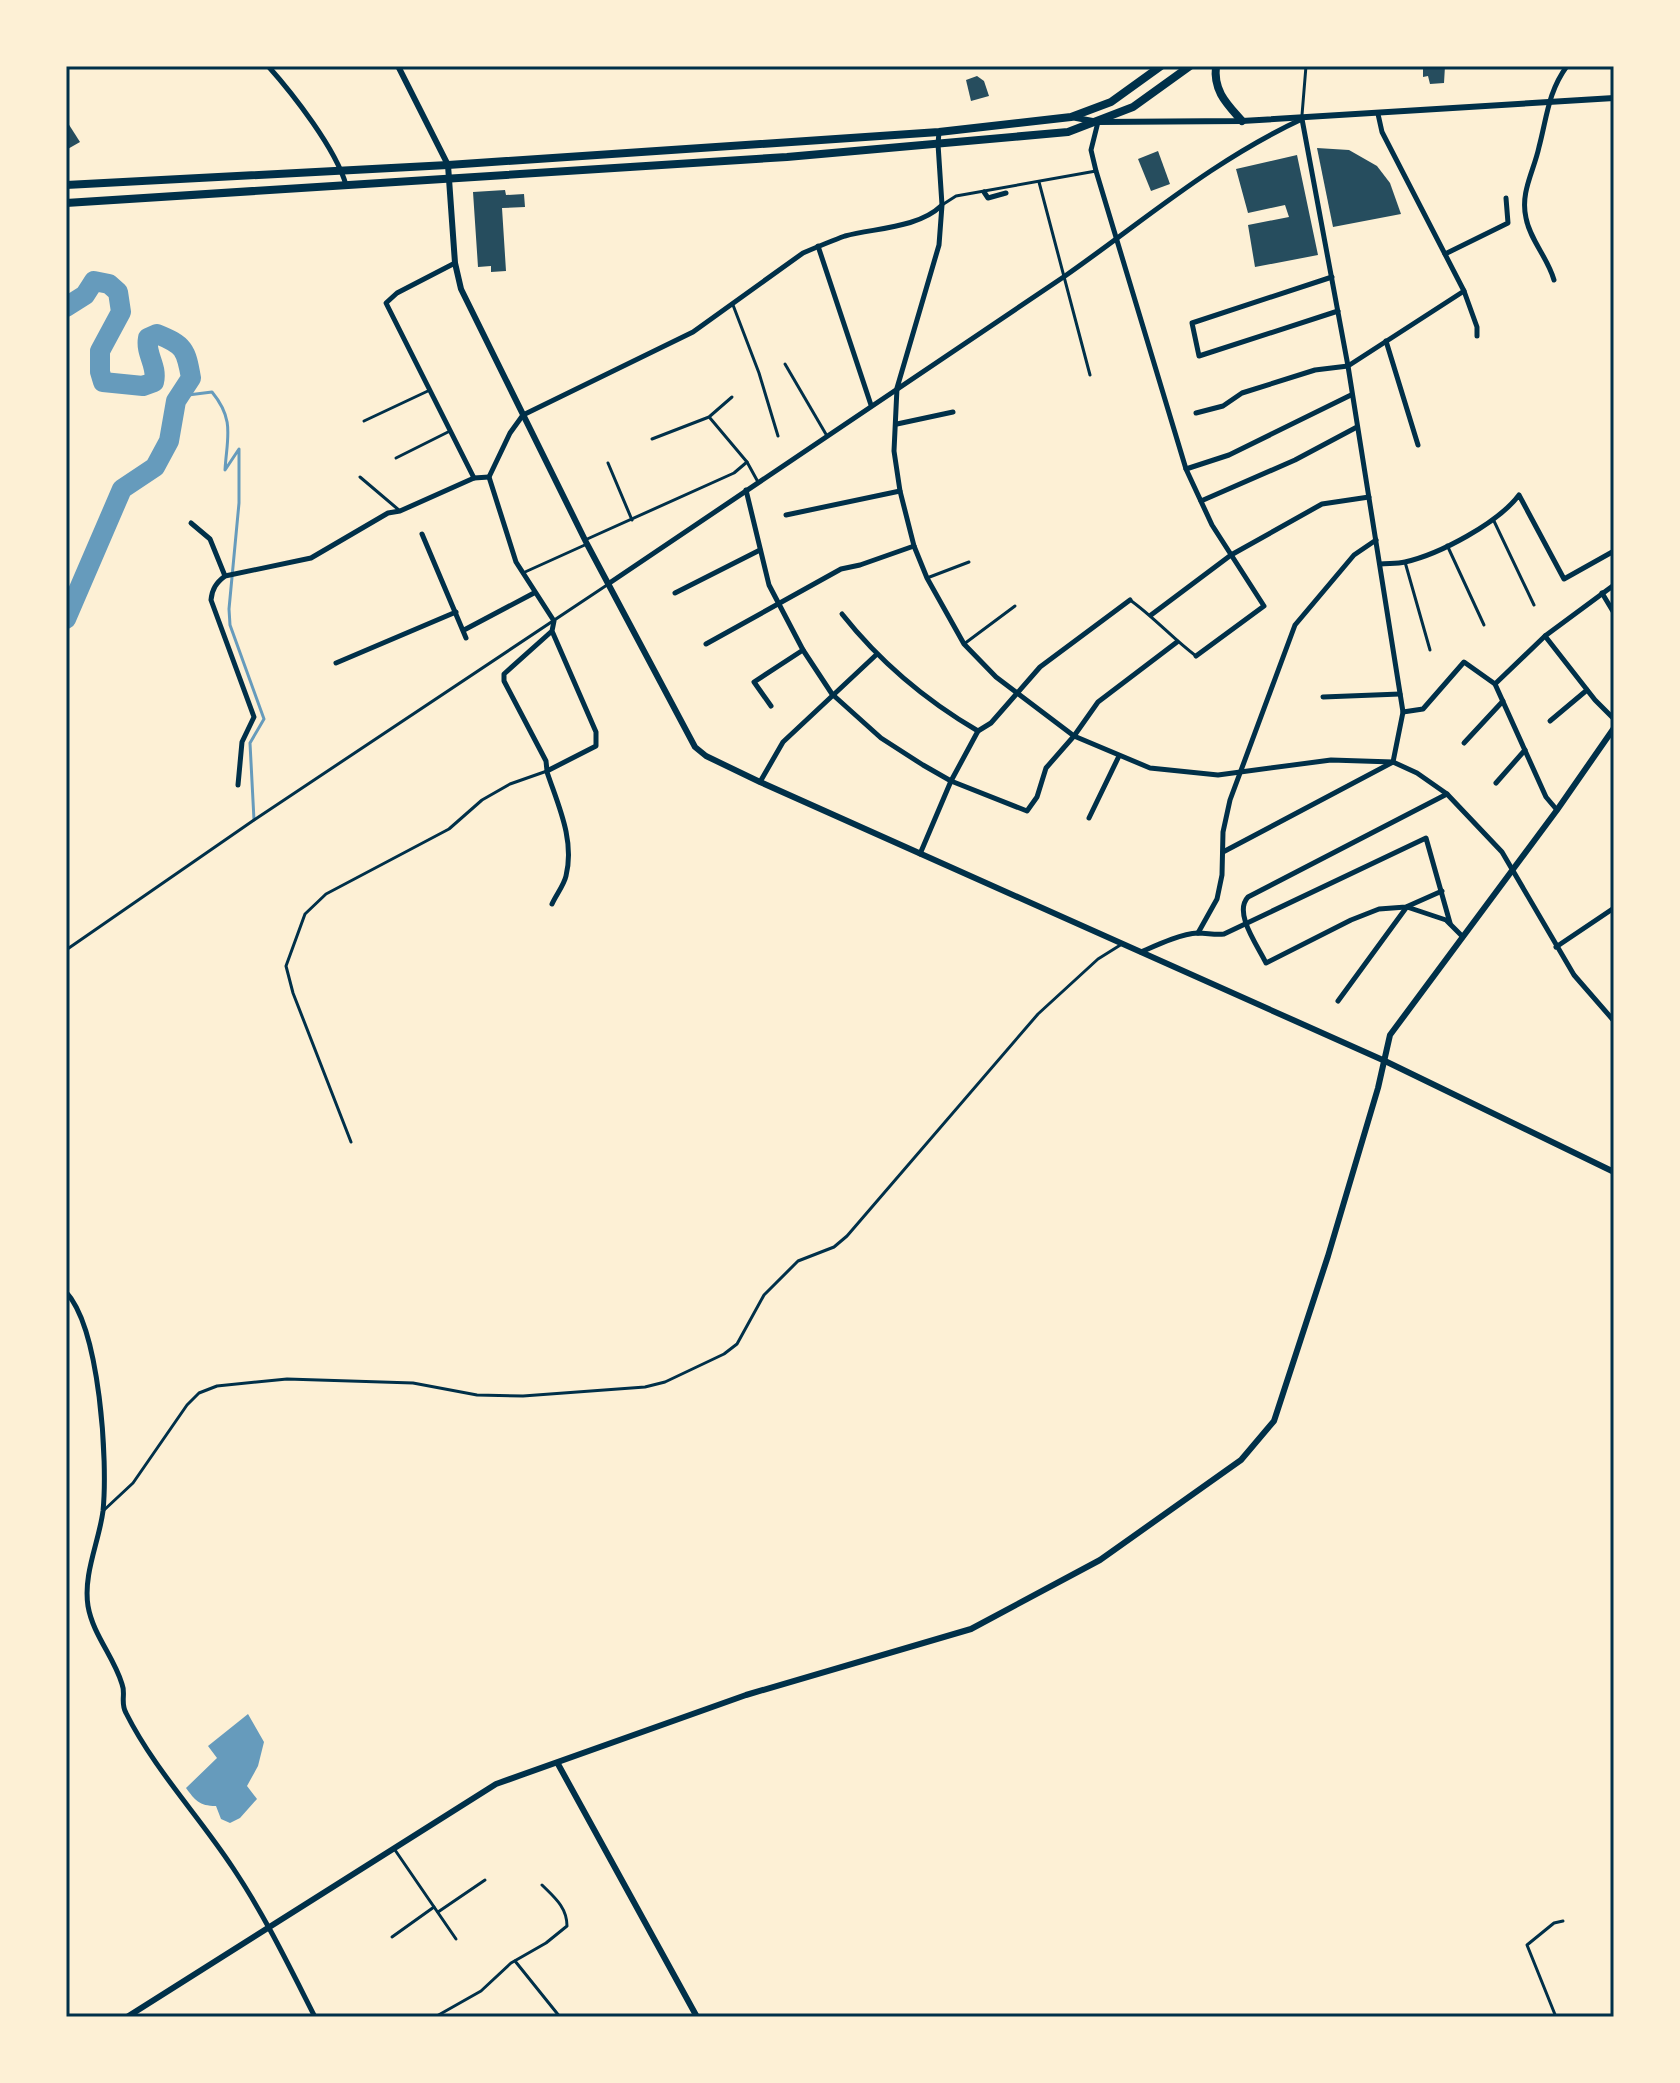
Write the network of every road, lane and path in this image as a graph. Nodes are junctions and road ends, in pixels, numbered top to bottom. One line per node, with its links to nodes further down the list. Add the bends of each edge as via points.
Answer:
1 (268, 66): 18 (street)
2 (398, 66): 17 (street)
3 (1161, 66): 11 (main road, via 1111,102)
4 (1190, 66): 14 (main road, via 1133,107)
5 (1216, 66): 13 (main road, via 1220,95)
6 (1306, 66): 12 (lane)
7 (1567, 66): 9 (street)
8 (1614, 98): 9 (street)
9 (1547, 103): 10 (street); 35 (street, via 1524,201 1526,220)
10 (1378, 114): 12 (street); 31 (street, via 1382,132)
11 (1071, 117): 14 (street); 15 (main road)
12 (1302, 119): 13 (street); 29 (street, via 1254,141); 34 (street)
13 (1242, 121): 14 (street)
14 (1098, 122): 16 (main road, via 1068,132); 19 (street, via 1091,150)
15 (939, 132): 16 (street); 17 (main road)
16 (938, 144): 20 (main road); 28 (street)
17 (448, 165): 18 (main road); 20 (street)
18 (342, 170): 22 (main road); 23 (street)
19 (1096, 171): 21 (lane); 29 (street)
20 (450, 180): 23 (main road); 32 (street)
21 (1039, 182): 24 (lane); 33 (lane)
22 (66, 185)
23 (346, 185): 27 (main road)
24 (984, 192): 25 (street, via 988,198); 28 (lane, via 956,196)
25 (1006, 193)
26 (1506, 198): 31 (street, via 1508,223)
27 (66, 203)
28 (942, 205): 30 (street, via 927,216); 44 (street, via 939,245)
29 (1118, 239): 33 (street); 64 (street)
30 (818, 246): 37 (street); 48 (street)
31 (1445, 254): 36 (street)
32 (455, 263): 45 (street, via 386,303); 51 (street, via 461,289)
33 (1065, 276): 43 (lane); 44 (street)
34 (1332, 277): 38 (street); 38 (street, via 1192,323 1199,356)
35 (1554, 280)
36 (1464, 291): 39 (street); 40 (street)
37 (733, 305): 51 (street, via 693,332); 57 (lane)
38 (1338, 311): 42 (street)
39 (1477, 336)
40 (1386, 341): 42 (street); 60 (street)
41 (785, 364): 58 (lane)
42 (1348, 366): 46 (street); 50 (street, via 1315,370)
43 (1090, 375)
44 (897, 388): 48 (street); 54 (street)
45 (430, 390): 53 (lane); 56 (street)
46 (1351, 395): 55 (street); 64 (street, via 1229,455)
47 (732, 397): 52 (lane)
48 (871, 405): 58 (street)
49 (953, 412): 54 (street)
50 (1196, 413)
51 (523, 415): 66 (street); 80 (street)
52 (709, 417): 59 (lane); 62 (lane)
53 (364, 421)
54 (897, 424): 70 (street, via 894,451)
55 (1357, 427): 71 (street); 72 (street)
56 (450, 431): 61 (lane); 67 (street)
57 (778, 436)
58 (827, 436): 68 (street)
59 (652, 439)
60 (1418, 445)
61 (396, 458)
62 (747, 462): 68 (lane); 76 (lane)
63 (608, 463): 76 (lane)
64 (1186, 469): 72 (street)
65 (360, 477): 73 (lane)
66 (489, 477): 67 (street); 89 (street)
67 (474, 478): 73 (street)
68 (758, 482): 69 (street)
69 (746, 490): 83 (street); 92 (street)
70 (900, 491): 74 (street); 82 (street)
71 (1369, 497): 79 (street); 85 (street, via 1322,504)
72 (1201, 501): 85 (street)
73 (400, 511): 90 (street, via 311,558)
74 (786, 515)
75 (1493, 519): 81 (street); 84 (street, via 1519,495 1564,579); 99 (lane)
76 (632, 520): 80 (lane)
77 (191, 523): 90 (street, via 210,539)
78 (422, 534): 101 (street)
79 (1376, 540): 88 (street); 138 (street, via 1354,555 1295,625)
80 (586, 542): 89 (lane); 92 (street)
81 (1447, 545): 87 (street); 106 (lane)
82 (914, 546): 91 (street); 98 (street, via 841,569)
83 (760, 550): 95 (street); 98 (street)
84 (1614, 551)
85 (1231, 555): 104 (street); 117 (street, via 1264,606)
86 (969, 562): 91 (lane)
87 (1405, 562): 88 (street); 115 (lane)
88 (1380, 564): 123 (street)
89 (522, 573): 94 (street)
90 (225, 576): 142 (street, via 211,592 211,600 254,717 242,742)
91 (927, 578): 113 (street)
92 (608, 584): 105 (lane); 140 (street, via 695,747)
93 (1614, 585): 96 (street)
94 (534, 593): 105 (street); 107 (street)
95 (675, 593)
96 (1602, 593): 102 (street); 109 (street)
97 (1130, 600): 104 (lane); 122 (street, via 1040,667)
98 (778, 604): 112 (street); 114 (street)
99 (1534, 605)
100 (1015, 606): 113 (lane)
101 (456, 612): 107 (street); 118 (street)
102 (1614, 613)
103 (842, 614): 116 (street)
104 (1151, 615): 111 (lane)
105 (554, 621): 108 (street); 159 (lane)
106 (1484, 625)
107 (464, 630): 110 (street)
108 (552, 631): 137 (street, via 504,674); 137 (street, via 596,732 596,746)
109 (1545, 636): 119 (street); 120 (street)
110 (466, 638)
111 (1177, 642): 117 (lane); 132 (street, via 1098,702)
112 (706, 644)
113 (964, 644): 122 (street)
114 (803, 650): 121 (street); 126 (street, via 754,682)
115 (1430, 650)
116 (876, 655): 121 (street); 130 (street)
117 (1196, 656)
118 (336, 663)
119 (1495, 684): 125 (street); 127 (street, via 1464,662 1423,709)
120 (1587, 690): 128 (street); 129 (street)
121 (832, 694): 139 (street, via 881,738); 140 (street, via 783,742)
122 (1016, 694): 130 (street); 132 (street)
123 (1400, 694): 124 (street); 127 (street)
124 (1323, 697)
125 (1503, 701): 133 (street); 134 (street)
126 (771, 706)
127 (1403, 712): 136 (street)
128 (1614, 719)
129 (1550, 721)
130 (978, 731): 139 (street)
131 (1613, 732): 144 (street)
132 (1074, 736): 135 (street); 139 (street, via 1046,768 1027,811)
133 (1464, 743)
134 (1525, 750): 141 (street); 144 (street)
135 (1119, 756): 138 (street, via 1150,768); 145 (street)
136 (1393, 762): 138 (street, via 1331,760); 143 (street); 146 (street)
137 (547, 771): 150 (street, via 568,847 566,876); 164 (lane, via 482,800 449,829 326,894 305,914 286,966)
138 (1239, 772): 146 (street)
139 (951, 781): 147 (street)
140 (760, 782): 147 (street)
141 (1496, 783)
142 (238, 785)
143 (1447, 794): 148 (street); 154 (street, via 1248,897 1242,912)
144 (1557, 810): 148 (street)
145 (1089, 818)
146 (1223, 852): 155 (street, via 1217,899)
147 (920, 855): 157 (street)
148 (1513, 868): 156 (street); 158 (street)
149 (1442, 891): 151 (street); 153 (street); 154 (street, via 1426,838)
150 (552, 904)
151 (1406, 907): 153 (street); 154 (street, via 1379,909 1351,920 1266,963); 161 (street)
152 (1614, 908): 158 (street)
153 (1450, 923): 156 (street)
154 (1248, 924): 155 (street, via 1224,934)
155 (1198, 933): 160 (street)
156 (1463, 937): 163 (street, via 1398,1021)
157 (1122, 944): 160 (street); 167 (lane, via 1038,1014 847,1236 798,1261 764,1295 745,1333 724,1354 645,1387 542,1396 477,1395 413,1383 287,1379 217,1386 187,1405 133,1483)
158 (1556, 947): 162 (street)
159 (66, 950)
160 (1140, 952): 163 (street)
161 (1338, 1001)
162 (1614, 1021)
163 (1385, 1061): 165 (street); 168 (street, via 1274,1421 1241,1460 1100,1560 971,1629 746,1695)
164 (351, 1142)
165 (1614, 1172)
166 (66, 1292): 167 (street, via 88,1339 105,1441)
167 (103, 1511): 175 (street, via 88,1604 124,1687 125,1713)
168 (558, 1764): 169 (street, via 496,1784); 185 (street)
169 (394, 1848): 172 (lane); 175 (street)
170 (485, 1880): 173 (lane)
171 (542, 1885): 178 (lane, via 559,1902 567,1926)
172 (434, 1907): 173 (lane); 176 (lane)
173 (438, 1913): 177 (lane)
174 (1563, 1921): 186 (lane, via 1527,1945)
175 (270, 1925): 180 (street); 181 (street)
176 (392, 1937)
177 (456, 1939)
178 (515, 1960): 179 (lane, via 481,1991); 184 (lane)
179 (450, 2008): 182 (lane); 183 (lane)
180 (127, 2017)
181 (315, 2017)
182 (435, 2017)
183 (454, 2017)
184 (560, 2017)
185 (697, 2017)
186 (1556, 2017)

